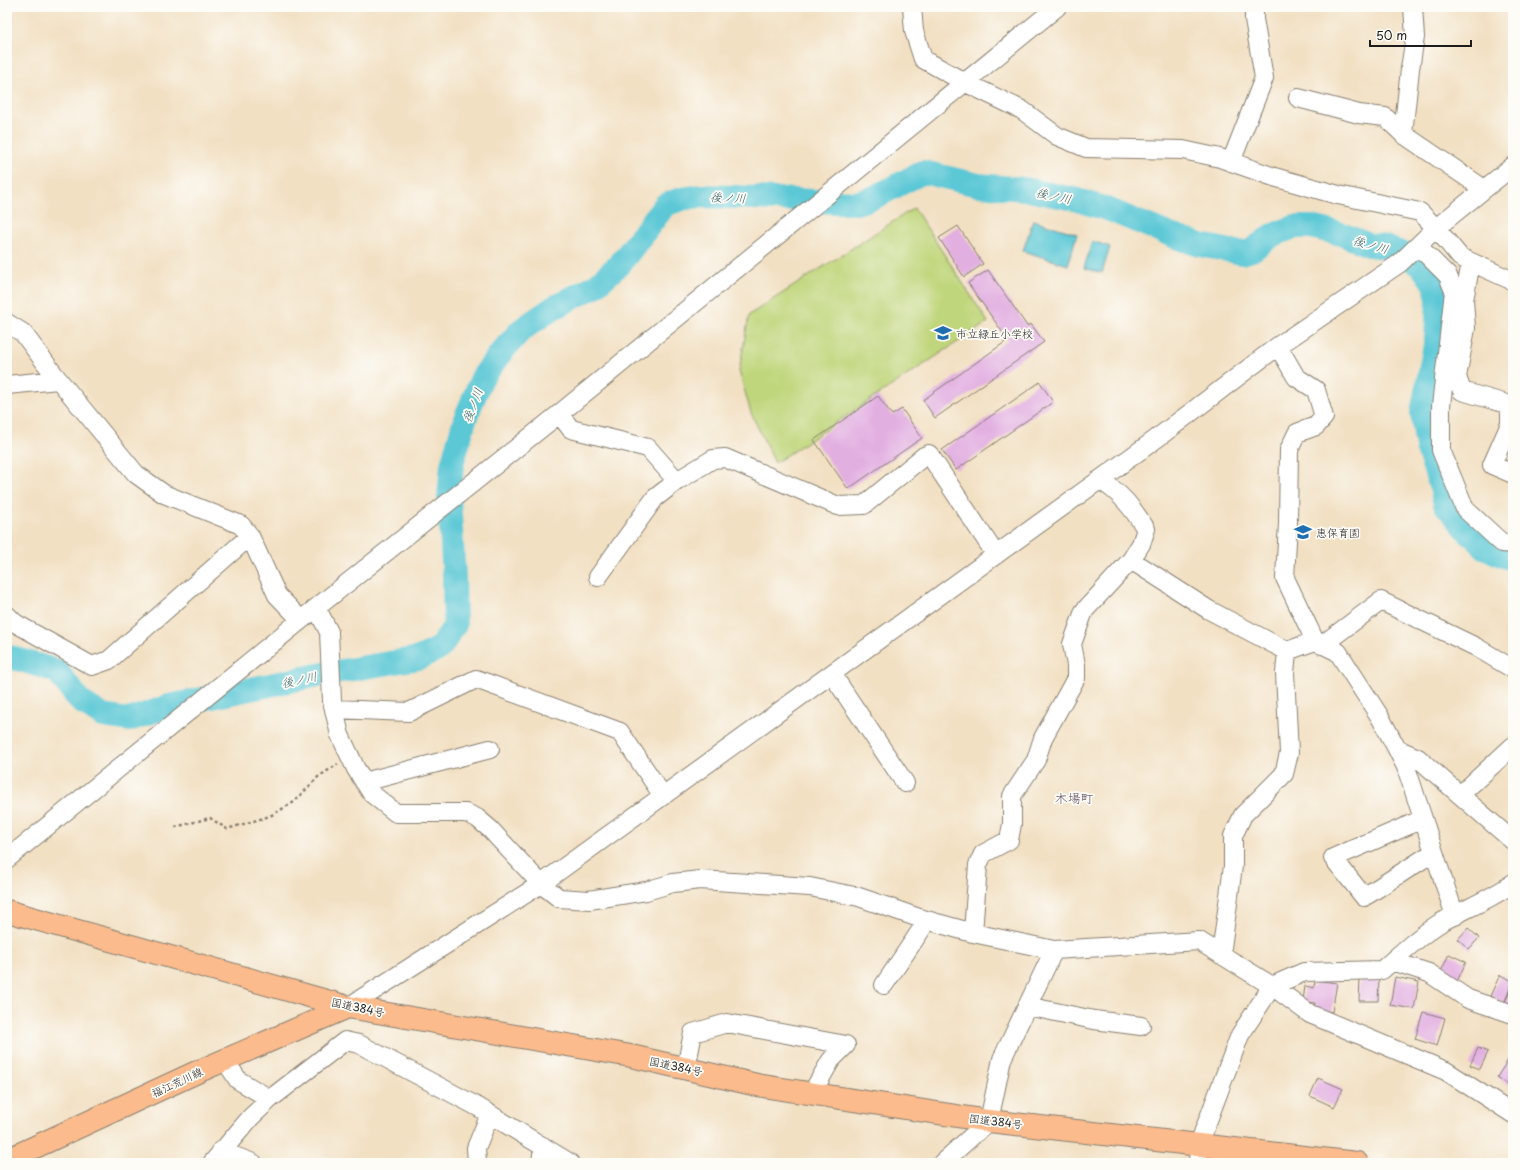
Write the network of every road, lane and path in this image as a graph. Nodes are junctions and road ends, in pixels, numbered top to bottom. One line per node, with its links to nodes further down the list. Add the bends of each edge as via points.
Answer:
1 (912, 7): 5 (street, via 914,31 923,59)
2 (1057, 7): 5 (street)
3 (1254, 7): 8 (street, via 1264,78)
4 (1413, 7): 7 (street, via 1415,37)
5 (964, 82): 8 (street, via 1022,110 1057,136 1086,148 1183,150); 19 (street)
6 (1298, 98): 7 (street, via 1360,114 1385,117)
7 (1404, 134): 10 (street)
8 (1231, 162): 11 (street, via 1338,195 1420,212)
9 (1513, 166): 10 (street)
10 (1484, 189): 11 (street)
11 (1436, 228): 12 (street); 13 (street, via 1460,257)
12 (1418, 246): 16 (street, via 1400,263); 24 (street, via 1448,276 1454,291 1441,406 1441,450 1465,509 1502,543)
13 (1471, 262): 14 (street); 20 (street, via 1464,300 1466,328 1457,377 1462,391 1510,405 1510,424 1492,465)
14 (1513, 281)
15 (7, 323): 17 (street, via 22,333)
16 (1278, 346): 21 (street, via 1156,440); 31 (street, via 1296,377 1316,390 1324,418 1316,426 1297,433 1288,450 1288,523 1284,578)
17 (58, 380): 18 (street); 23 (street, via 136,474 164,494 241,525)
18 (7, 385)
19 (559, 414): 22 (street, via 571,429 648,448); 28 (street)
20 (1513, 474)
21 (1099, 480): 25 (street); 26 (street, via 1110,486 1131,506 1146,529 1141,544)
22 (677, 481): 25 (street, via 713,459 725,458 838,506 864,504 929,454); 27 (street, via 655,498)
23 (250, 536): 29 (street, via 277,595); 30 (street, via 109,660 92,666)
24 (1513, 544)
25 (996, 554): 34 (street)
26 (1131, 560): 32 (street, via 1209,610); 54 (street, via 1084,611 1072,644 1076,678 1043,738 1036,760 1012,796 1009,840 984,854 978,865)
27 (598, 576)
28 (316, 609): 29 (street); 35 (street, via 329,632)
29 (301, 620): 48 (street)
30 (10, 621)
31 (1319, 643): 32 (street); 33 (street, via 1381,601 1476,647); 38 (street, via 1338,652 1380,717)
32 (1287, 651): 56 (street, via 1289,753 1284,774 1243,815 1233,836 1233,866)
33 (1513, 669)
34 (832, 674): 41 (street); 43 (street)
35 (334, 709): 39 (street, via 340,735); 43 (street, via 409,712 476,680 620,732)
36 (1513, 746): 42 (street)
37 (490, 749): 40 (street)
38 (1397, 749): 42 (street, via 1418,758); 44 (street, via 1406,767)
39 (350, 756): 40 (street); 45 (path, via 318,777 294,802 270,816 227,829 210,818)
40 (364, 782): 50 (street, via 372,794 396,813 466,813 477,818)
41 (905, 783)
42 (1460, 795): 46 (street)
43 (663, 796): 50 (street)
44 (1423, 819): 47 (street); 47 (street, via 1333,858 1364,897)
45 (175, 827)
46 (1513, 841)
47 (1434, 852): 52 (street)
48 (7, 859)
49 (1513, 883): 52 (street)
50 (541, 884): 53 (street, via 559,898 589,900 700,880 810,887 859,897); 61 (street)
51 (7, 911): 61 (main road, 国道384号)
52 (1455, 916): 57 (street, via 1439,924)
53 (927, 921): 54 (street); 58 (street)
54 (973, 933): 55 (street)
55 (1054, 950): 56 (street, via 1199,941); 60 (street)
56 (1221, 955): 59 (street)
57 (1392, 961): 59 (street, via 1382,970 1304,972); 62 (street, via 1429,973 1468,998)
58 (884, 985)
59 (1272, 986): 69 (street, via 1310,1014 1446,1071); 71 (street, via 1240,1035)
60 (1027, 1006): 63 (street, via 1094,1020); 70 (street, via 1002,1059)
61 (348, 1007): 64 (main road, 福江荒川線); 65 (main road, 国道384号, via 631,1056)
62 (1513, 1014)
63 (1141, 1026)
64 (225, 1060): 67 (street, via 238,1080); 75 (main road, 福江荒川線)
65 (686, 1068): 66 (main road, 国道384号, via 757,1085); 66 (street, via 693,1033 727,1023 846,1045 831,1060)
66 (812, 1093): 70 (main road, 国道384号)
67 (270, 1099): 68 (street, via 345,1041 359,1044); 74 (street, via 250,1117)
68 (490, 1114): 72 (street); 77 (street, via 476,1148)
69 (1513, 1114)
70 (989, 1121): 71 (main road, 国道384号); 79 (street)
71 (1198, 1154): 73 (main road, 国道384号)
72 (542, 1155): 78 (street)
73 (1230, 1155): 80 (main road, 国道384号)
74 (217, 1157): 76 (street)
75 (7, 1160)
76 (253, 1163)
77 (477, 1163)
78 (570, 1163)
79 (942, 1163)
80 (1357, 1163)

